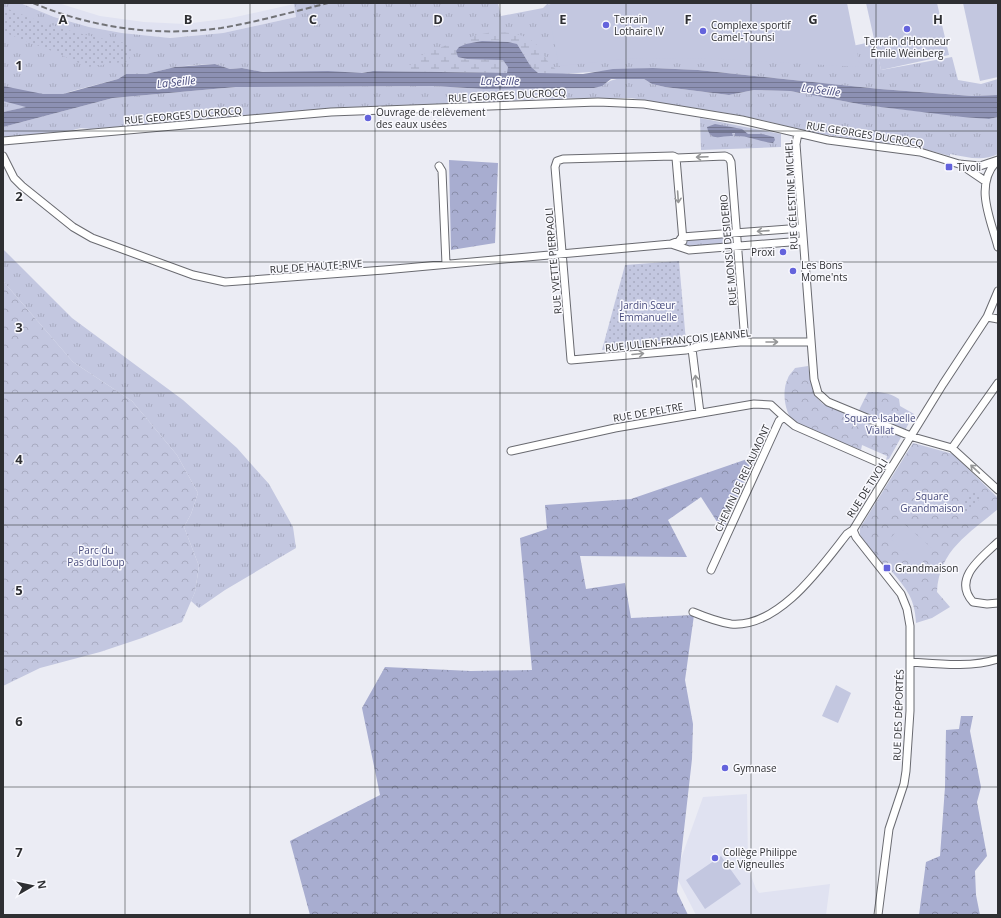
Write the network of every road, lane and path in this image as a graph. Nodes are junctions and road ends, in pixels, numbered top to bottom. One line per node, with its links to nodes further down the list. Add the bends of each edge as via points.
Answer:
1 (798, 133): 2 (street, RUE GEORGES DUCROCQ, via 742,120 644,104 590,102 331,112); 6 (street, RUE GEORGES DUCROCQ, via 841,142 920,152); 9 (street, RUE CÉLESTINE MICHEL, via 796,144)
2 (3, 141)
3 (3, 156): 18 (street, RUE DE HAUTE-RIVE, via 14,178 22,186 80,231 100,241 204,279 242,282)
4 (676, 158): 10 (street, RUE MONSÙ DESIDERIO, one-way to 4, via 729,158); 11 (street, one-way to 11); 17 (street, RUE YVETTE PIERPAOLI, via 673,156 557,161 555,167)
5 (997, 161): 6 (street, RUE GEORGES DUCROCQ, via 980,166); 8 (street, via 988,171)
6 (959, 164): 8 (street, RUE GEORGES DUCROCQ)
7 (440, 166): 18 (street)
8 (985, 181): 15 (street, via 984,193)
9 (802, 228): 10 (street, RUE DE HAUTE-RIVE, one-way to 10); 12 (street, RUE CÉLESTINE MICHEL)
10 (736, 233): 11 (street, RUE DE HAUTE-RIVE); 14 (street, RUE MONSÙ DESIDERIO)
11 (682, 237): 13 (street, RUE DE HAUTE-RIVE); 16 (street)
12 (803, 241): 14 (street, RUE DE HAUTE-RIVE); 24 (street, RUE CÉLESTINE MICHEL)
13 (671, 244): 16 (street, RUE DE HAUTE-RIVE); 17 (street, RUE DE HAUTE-RIVE)
14 (738, 246): 16 (street, RUE DE HAUTE-RIVE); 23 (street, RUE MONSÙ DESIDERIO)
15 (998, 247)
16 (684, 249)
17 (563, 253): 18 (street, RUE DE HAUTE-RIVE); 26 (street, RUE YVETTE PIERPAOLI)
18 (446, 264)
19 (998, 291): 20 (street, RUE DE TIVOLI)
20 (997, 303): 21 (street, RUE DE TIVOLI)
21 (987, 318): 22 (street); 30 (street, RUE DE TIVOLI)
22 (998, 319)
23 (745, 342): 24 (street, RUE JULIEN-FRANÇOIS JEANNEL, one-way to 24); 25 (street, RUE JULIEN-FRANÇOIS JEANNEL)
24 (811, 342): 30 (street, RUE CÉLESTINE MICHEL, via 814,379 818,394 822,398)
25 (692, 349): 26 (street, RUE JULIEN-FRANÇOIS JEANNEL, one-way to 25); 28 (street, one-way to 25)
26 (571, 360)
27 (998, 383): 31 (street)
28 (700, 413): 29 (street, RUE DE PELTRE, via 765,404 771,405); 32 (street, RUE DE PELTRE, via 615,428)
29 (784, 417): 33 (street, via 795,426); 37 (street, CHEMIN DE RELAUMONT, via 779,421)
30 (910, 436): 31 (street, RUE CÉLESTINE MICHEL); 33 (street, RUE DE TIVOLI)
31 (952, 448): 34 (street, one-way to 31)
32 (511, 451)
33 (891, 468): 35 (street, RUE DE TIVOLI)
34 (998, 490)
35 (853, 530): 39 (street, RUE DE TIVOLI, via 847,534 821,569 775,611 752,622 732,624); 41 (street, RUE DES DÉPORTÉS, via 905,602 909,621)
36 (998, 542): 38 (street, via 971,569 965,589 966,594 974,602)
37 (711, 570)
38 (998, 602)
39 (693, 612)
40 (998, 659): 41 (street, via 974,664)
41 (910, 662): 42 (street, RUE DES DÉPORTÉS, via 906,771 889,829)
42 (878, 915)

